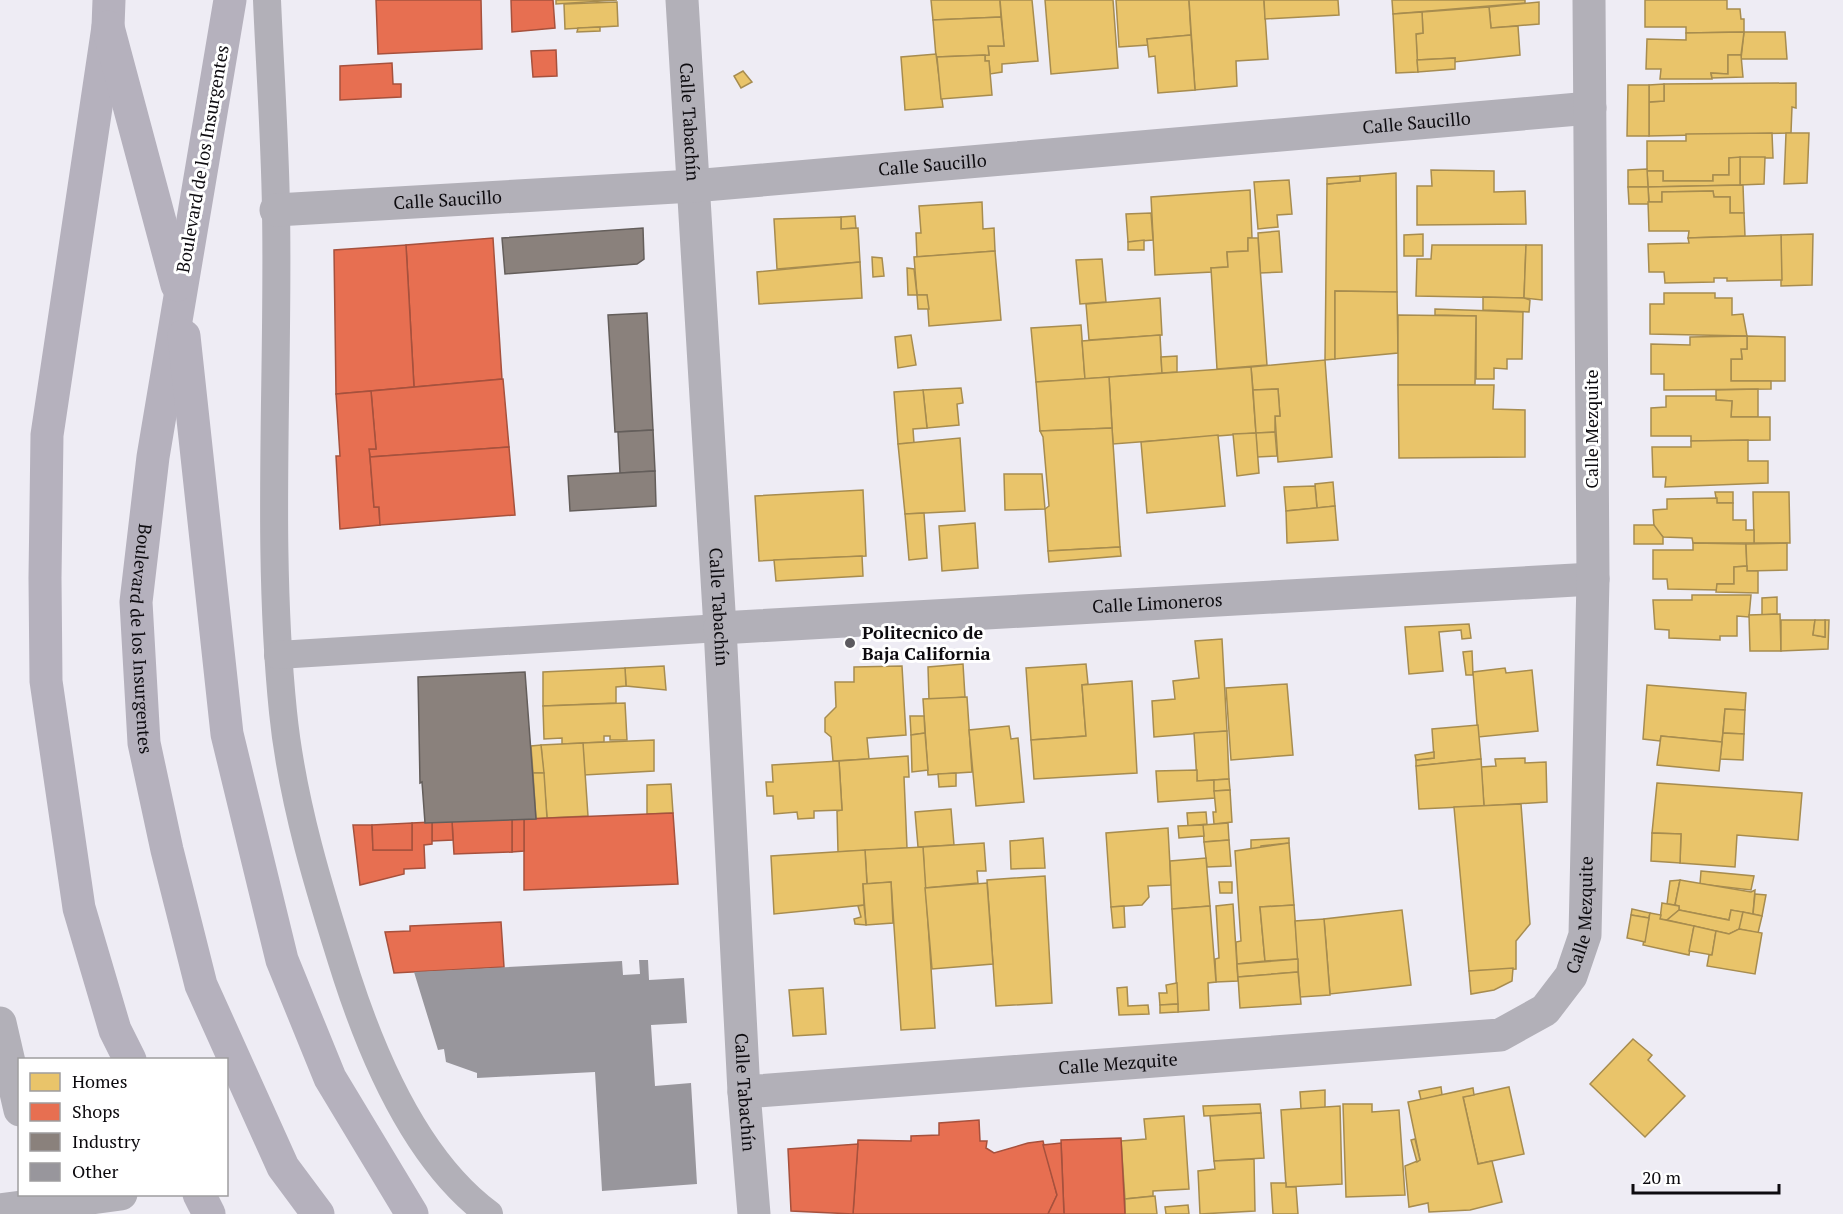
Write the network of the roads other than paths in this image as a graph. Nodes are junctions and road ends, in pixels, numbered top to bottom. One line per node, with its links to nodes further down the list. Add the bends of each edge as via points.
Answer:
1 (230, 0): 9 (main road, Boulevard de los Insurgentes)
2 (267, 0): 8 (lane)
3 (682, 0): 7 (street, Calle Tabachín)
4 (1589, 0): 6 (street, Calle Mezquite)
5 (109, 13): 9 (main road); 14 (main road, via 47,435 46,681 79,908 115,1030)
6 (1590, 108): 7 (street, Calle Saucillo); 10 (street, Calle Mezquite)
7 (693, 186): 8 (street, Calle Saucillo); 11 (street, Calle Tabachín)
8 (276, 210): 12 (lane, via 273,590)
9 (180, 296): 22 (main road, Boulevard de los Insurgentes, via 153,457 136,602 144,743 201,985 283,1167); 23 (main road, via 227,734 282,960 330,1078)
10 (1593, 579): 11 (street, Calle Limoneros); 15 (street, Calle Mezquite, via 1585,935 1571,976 1545,1010 1500,1035)
11 (720, 628): 12 (lane); 15 (street, Calle Tabachín)
12 (279, 655): 24 (lane, via 283,715 301,814 364,1030 395,1096 437,1162)
13 (0, 1023): 16 (street)
14 (129, 1058)
15 (744, 1092): 25 (street, Calle Tabachín)
16 (18, 1101)
17 (88, 1196): 19 (street)
18 (200, 1196): 21 (main road)
19 (39, 1199): 20 (street)
20 (0, 1210)
21 (209, 1214)
22 (318, 1214)
23 (412, 1214)
24 (489, 1214)
25 (754, 1214)

